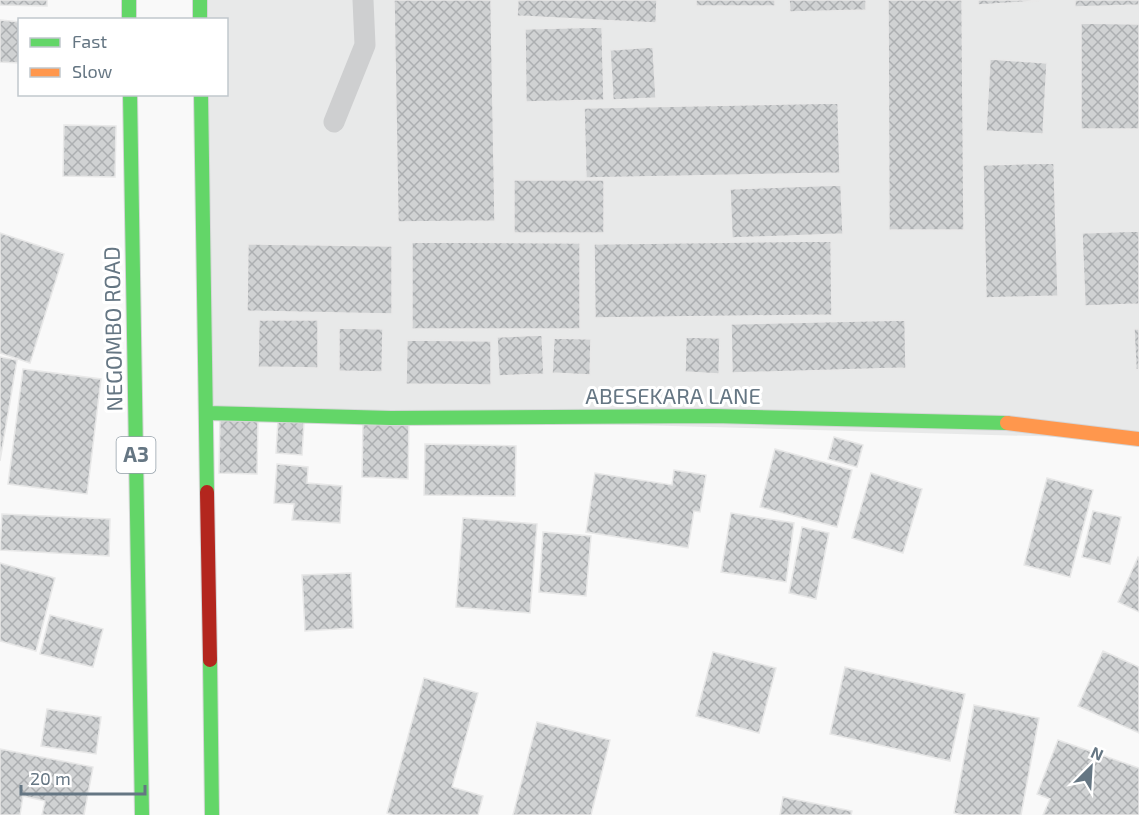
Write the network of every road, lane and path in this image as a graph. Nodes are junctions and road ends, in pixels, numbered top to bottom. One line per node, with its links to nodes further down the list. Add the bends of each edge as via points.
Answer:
1 (129, 0): 4 (main road)
2 (200, 0): 5 (main road)
3 (363, 0): 8 (lane, via 365,45)
4 (129, 18)
5 (200, 18)
6 (130, 96): 11 (main road, NEGOMBO ROAD / A3)
7 (201, 96): 9 (main road)
8 (334, 122)
9 (206, 413): 10 (main road, ABESEKARA LANE, via 391,418 713,416 1012,423); 12 (main road)
10 (1139, 439)
11 (142, 815)
12 (212, 815)

